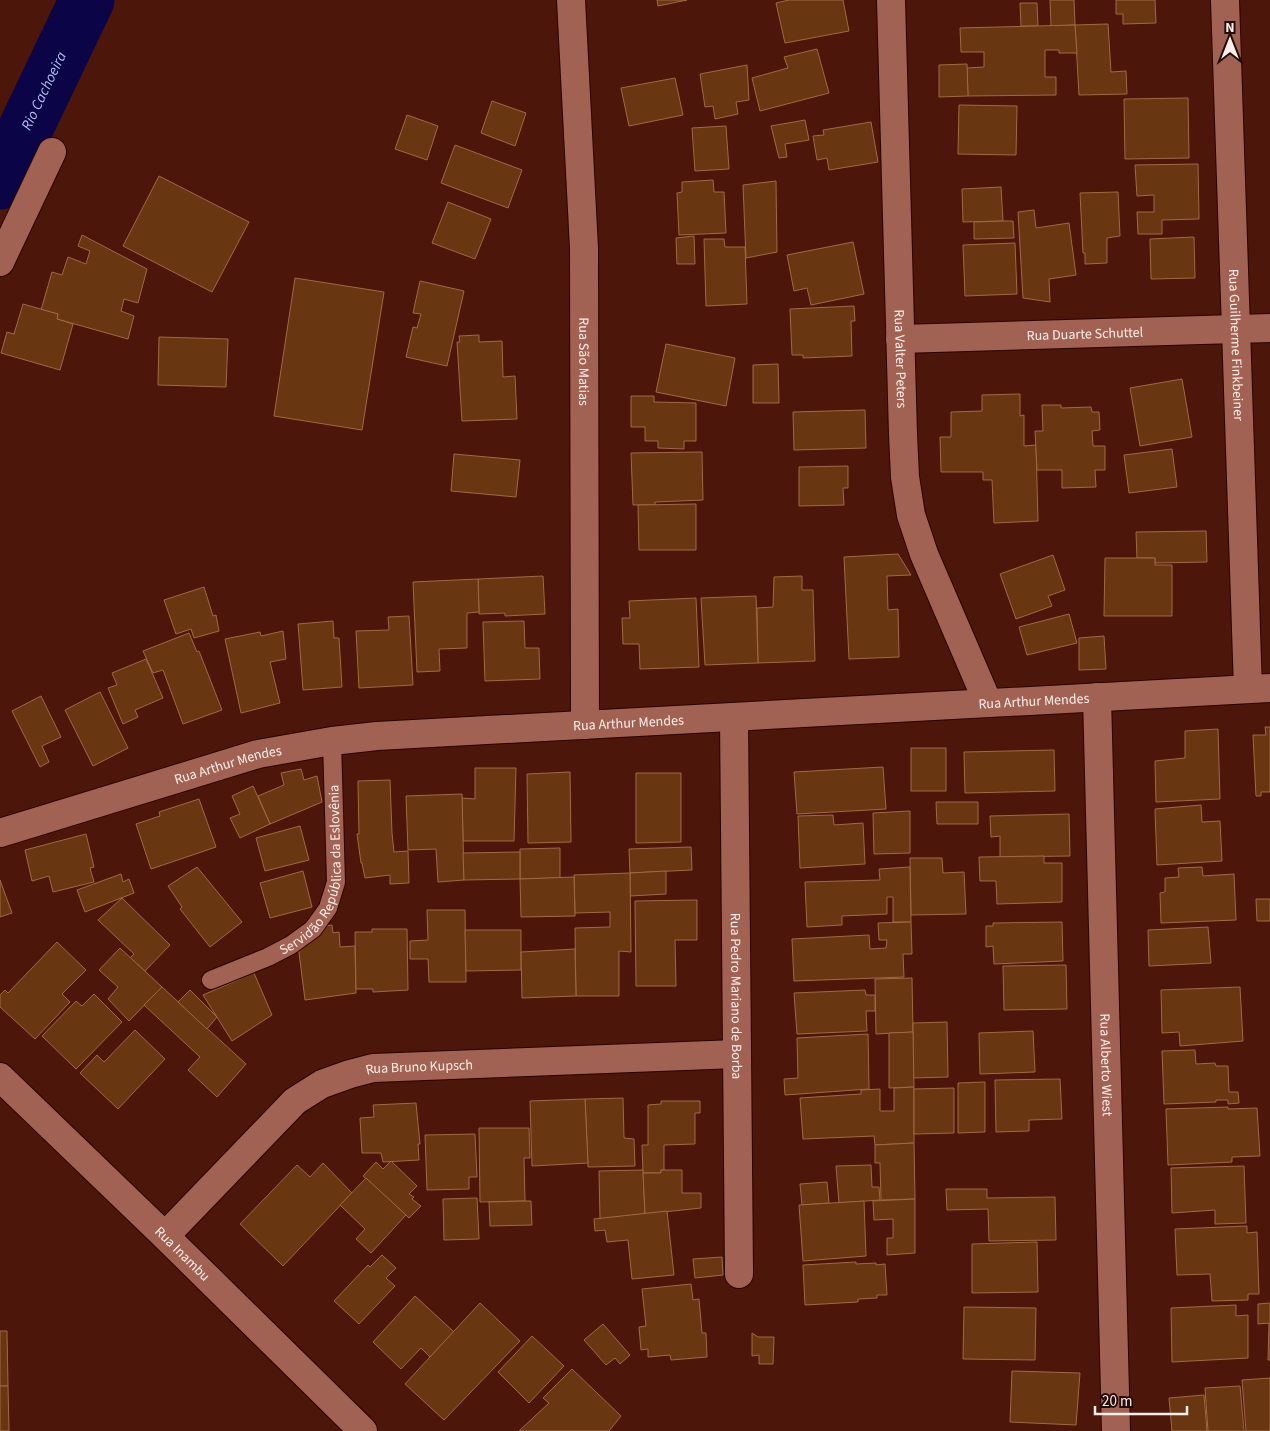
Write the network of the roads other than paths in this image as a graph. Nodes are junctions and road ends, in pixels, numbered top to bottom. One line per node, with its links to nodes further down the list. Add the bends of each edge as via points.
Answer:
1 (571, 0): 13 (street, Rua São Matias, via 584,248)
2 (892, 0): 8 (street, Rua Valter Peters)
3 (1225, 0): 7 (street, Rua Guilherme Finkbeiner)
4 (52, 152): 5 (street)
5 (0, 262)
6 (1270, 328): 7 (street, Rua Duarte Schuttel)
7 (1236, 329): 8 (street, Rua Duarte Schuttel); 9 (street, Rua Guilherme Finkbeiner)
8 (900, 339): 11 (street, Rua Valter Peters, via 905,476 911,515 924,554)
9 (1259, 688): 10 (street, Rua Arthur Mendes)
10 (1097, 697): 11 (street, Rua Arthur Mendes); 22 (street, Rua Alberto Wiest)
11 (988, 703): 12 (street, Rua Arthur Mendes)
12 (734, 717): 13 (street, Rua Arthur Mendes); 17 (street, Rua Pedro Mariano de Borba)
13 (585, 725): 14 (street, Rua Arthur Mendes)
14 (332, 741): 15 (street, Rua Arthur Mendes, via 258,754); 16 (lane, Servidão República da Eslovênia, via 336,882 328,908 313,928 291,945)
15 (0, 833)
16 (212, 980)
17 (737, 1054): 19 (street, Rua Bruno Kupsch, via 373,1068 350,1074 322,1084 295,1101); 20 (street, Rua Pedro Mariano de Borba)
18 (0, 1077): 19 (street, Rua Inambu)
19 (165, 1236): 21 (street, Rua Inambu)
20 (739, 1274)
21 (363, 1431)
22 (1116, 1431)

